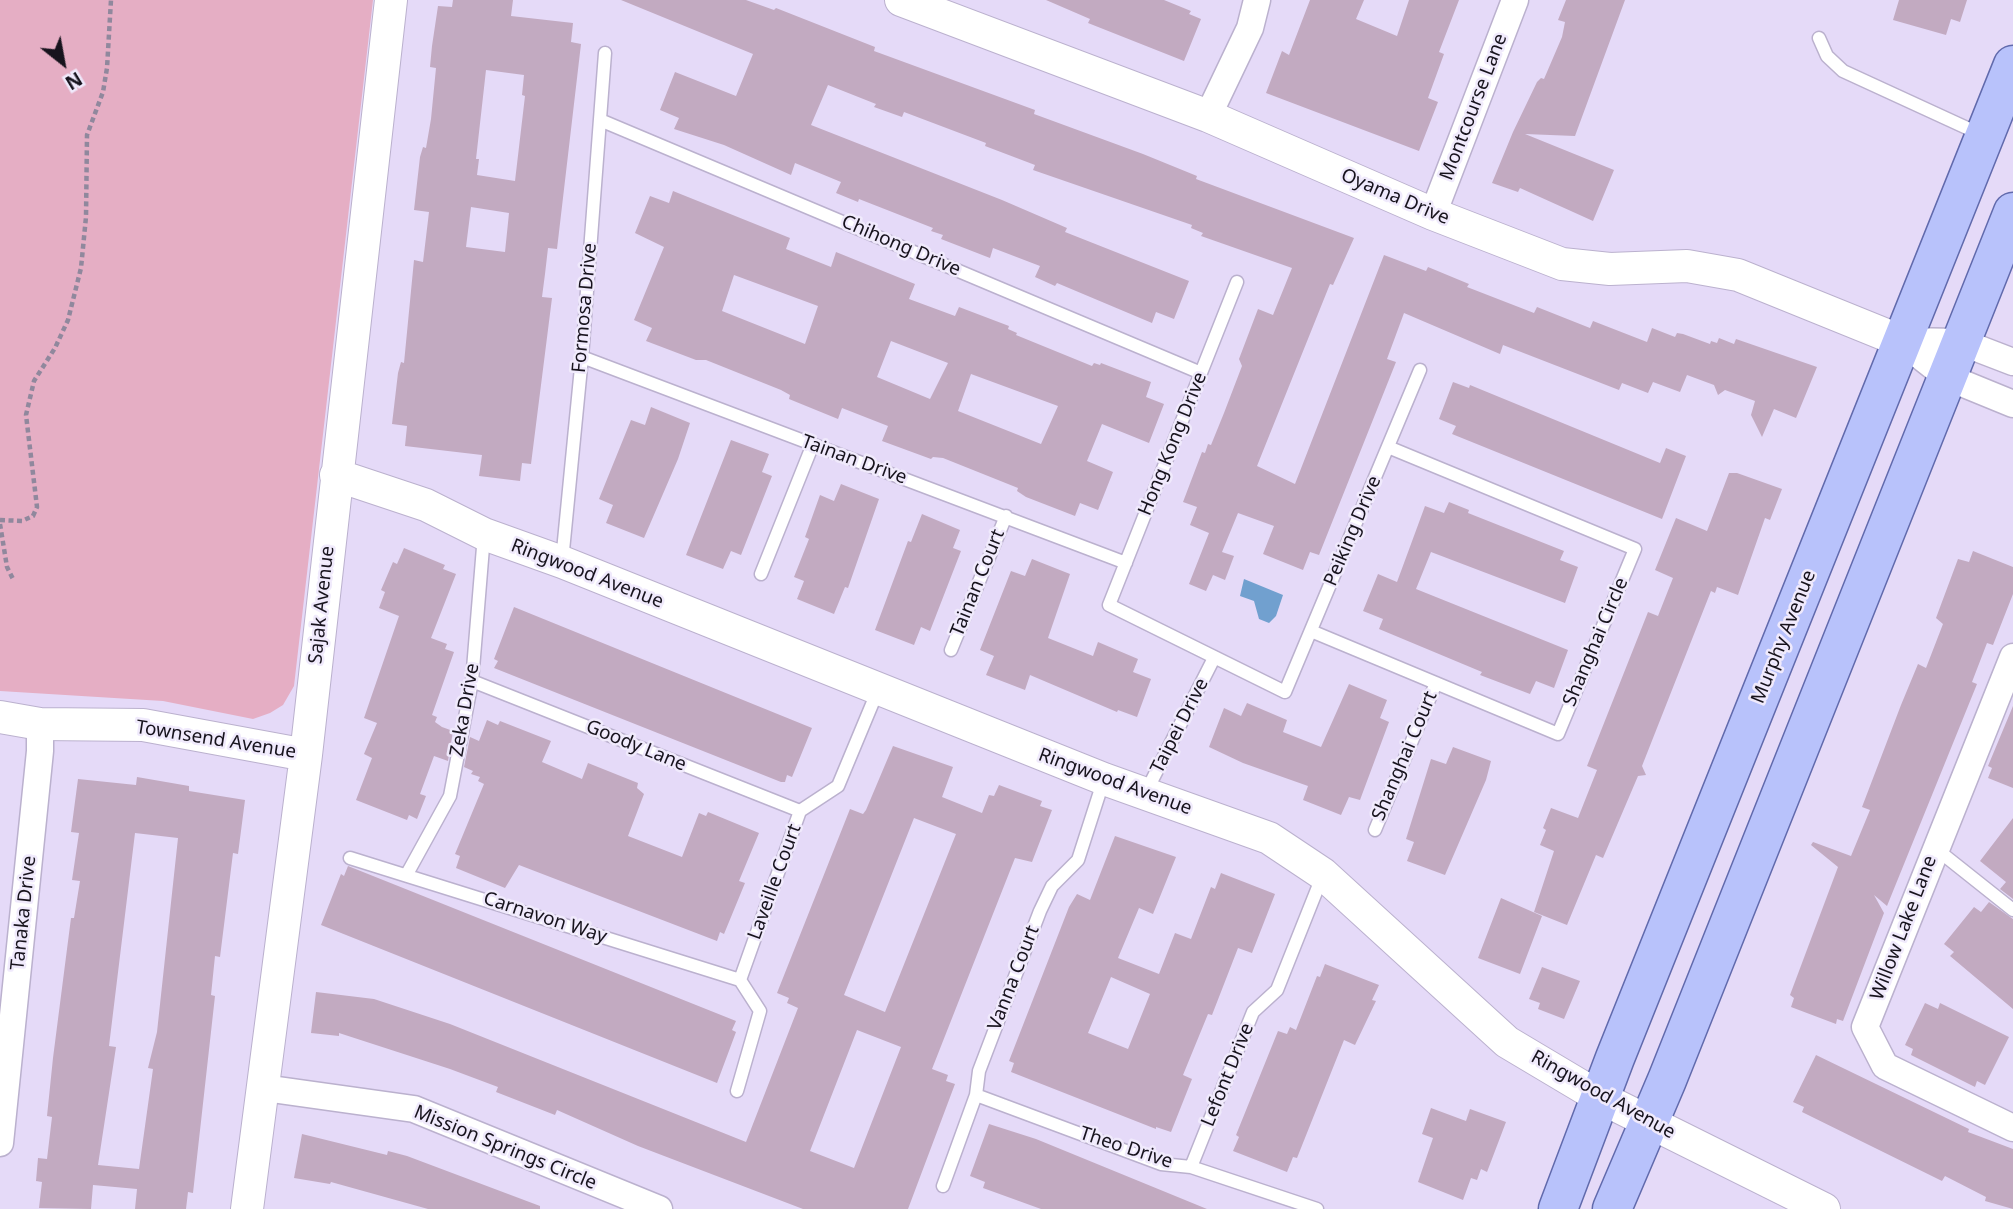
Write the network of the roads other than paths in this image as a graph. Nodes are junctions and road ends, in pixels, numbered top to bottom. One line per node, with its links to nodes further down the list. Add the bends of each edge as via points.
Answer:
1 (391, 0): 24 (street, Sajak Avenue)
2 (901, 0): 8 (street, Oyama Drive)
3 (1257, 0): 8 (street, via 1250,28)
4 (1515, 0): 12 (street, Montcourse Lane)
5 (1819, 38): 10 (lane, via 1827,56 1843,71)
6 (605, 53): 9 (lane, Formosa Drive)
7 (2013, 65): 10 (main road, Murphy Avenue)
8 (1208, 116): 12 (street, Oyama Drive)
9 (600, 120): 16 (lane, Formosa Drive); 19 (lane, Chihong Drive)
10 (1983, 135): 14 (main road, Murphy Avenue)
11 (2013, 212): 15 (main road)
12 (1433, 214): 14 (street, Oyama Drive, via 1562,264 1610,269 1687,267 1738,275)
13 (1237, 282): 19 (lane, Hong Kong Drive)
14 (1901, 341): 15 (street); 20 (street); 55 (main road, Murphy Avenue)
15 (1961, 342): 17 (street); 20 (main road)
16 (582, 357): 22 (lane, Tainan Drive); 27 (lane, Formosa Drive)
17 (2013, 362)
18 (1420, 370): 23 (lane, Peiking Drive)
19 (1201, 373): 28 (lane, Hong Kong Drive)
20 (1947, 377): 21 (street); 56 (main road)
21 (2013, 404)
22 (813, 444): 25 (lane, Tainan Drive); 29 (lane)
23 (1388, 447): 31 (lane, Peiking Drive); 36 (lane, Shanghai Circle, via 1635,549 1558,734)
24 (336, 475): 26 (street, Ringwood Avenue, via 426,505); 41 (street, Sajak Avenue)
25 (1006, 516): 28 (lane, Tainan Drive); 32 (lane, Tainan Court)
26 (484, 534): 27 (street, Ringwood Avenue); 35 (lane, Zeka Drive)
27 (562, 562): 37 (street, Ringwood Avenue)
28 (1126, 563): 30 (lane, Hong Kong Drive)
29 (761, 574)
30 (1109, 605): 34 (lane, Taipei Drive)
31 (1311, 631): 36 (lane, Shanghai Circle); 38 (lane, Peiking Drive)
32 (951, 650)
33 (2013, 657): 46 (street, Willow Lake Lane)
34 (1214, 658): 38 (lane, Taipei Drive); 43 (lane, Taipei Drive)
35 (472, 681): 44 (lane, Goody Lane); 48 (lane, Zeka Drive, via 450,796)
36 (1436, 683): 45 (lane, Shanghai Court)
37 (878, 690): 42 (street, Ringwood Avenue); 44 (lane, Laveille Court, via 838,786)
38 (1285, 692)
39 (0, 717): 40 (street, Townsend Avenue)
40 (40, 724): 41 (street, Townsend Avenue, via 143,725); 58 (street, Tanaka Drive)
41 (306, 755): 52 (street, Sajak Avenue)
42 (1104, 779): 43 (street, Ringwood Avenue); 54 (lane, Vanna Court, via 1078,860 1052,886 1040,911 979,1071)
43 (1145, 794): 49 (street, Ringwood Avenue, via 1269,838)
44 (800, 811): 51 (lane, Laveille Court)
45 (1375, 830)
46 (1935, 848): 50 (lane); 57 (street, Willow Lake Lane, via 1866,1027 1885,1066)
47 (350, 858): 48 (lane, Carnavon Way)
48 (407, 874): 51 (lane, Carnavon Way)
49 (1323, 874): 55 (street, Ringwood Avenue, via 1507,1042); 59 (lane, Lefont Drive, via 1277,990 1253,1012)
50 (2013, 910)
51 (740, 980): 53 (lane, via 760,1011)
52 (264, 1088): 61 (street, Sajak Avenue); 62 (street, Mission Springs Circle, via 414,1109)
53 (737, 1091)
54 (976, 1095): 59 (lane, Theo Drive, via 1161,1164); 60 (lane, Vanna Court)
55 (1601, 1098): 56 (street, Ringwood Avenue); 64 (main road, Murphy Avenue)
56 (1649, 1121): 65 (main road); 66 (street, Ringwood Avenue)
57 (2013, 1128)
58 (0, 1143)
59 (1191, 1167): 63 (lane, Theo Drive)
60 (943, 1186)
61 (247, 1209)
62 (659, 1209)
63 (1317, 1209)
64 (1558, 1209)
65 (1612, 1209)
66 (1824, 1209)

